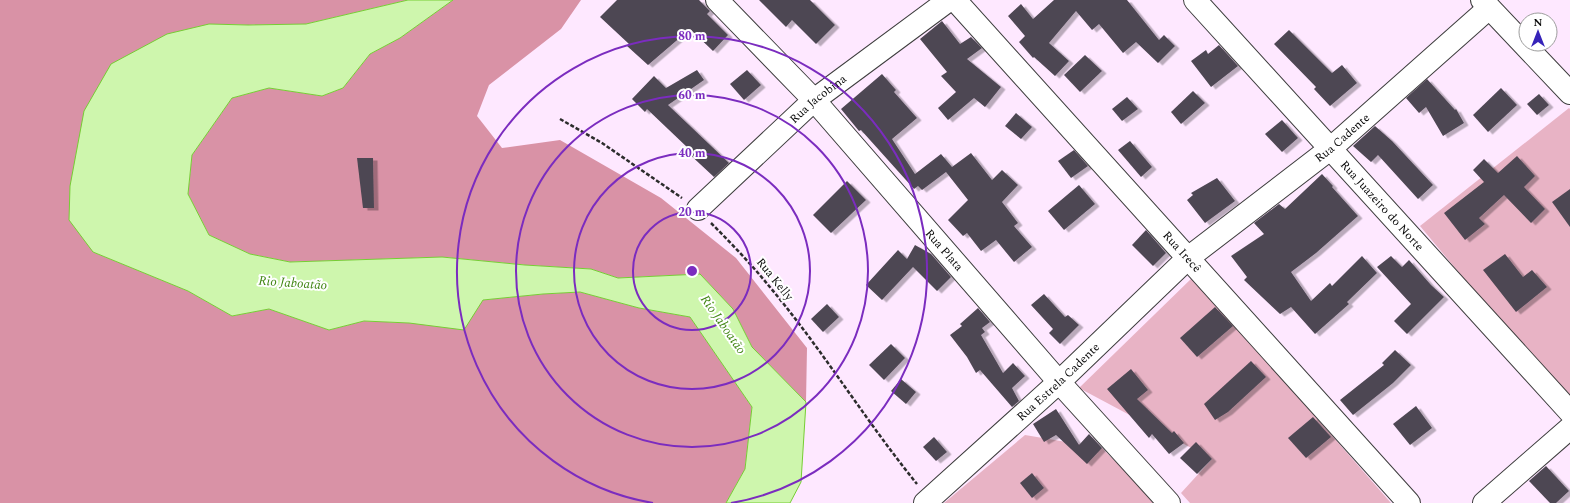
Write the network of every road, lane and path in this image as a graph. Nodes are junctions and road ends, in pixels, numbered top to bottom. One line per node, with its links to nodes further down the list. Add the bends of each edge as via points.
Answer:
1 (717, 0): 7 (street, Rua Plata)
2 (949, 0): 7 (street, Rua Jacobina)
3 (955, 0): 11 (street, Rua Irecê)
4 (1195, 0): 9 (street, Rua Juazeiro do Norte)
5 (1486, 4): 6 (street); 9 (street, Rua Cadente)
6 (1570, 93)
7 (814, 100): 10 (street, Rua Jacobina); 12 (street, Rua Plata)
8 (560, 119): 10 (path, Rua Kelly, via 602,143)
9 (1330, 149): 11 (street, Rua Cadente); 13 (street, Rua Juazeiro do Norte)
10 (698, 209): 15 (path, Rua Kelly, via 770,287)
11 (1188, 258): 12 (street, Rua Estrela Cadente); 17 (street, Rua Irecê)
12 (1059, 382): 15 (street, Rua Estrela Cadente); 16 (street, Rua Plata)
13 (1570, 412)
14 (1570, 428): 18 (street)
15 (929, 502)
16 (1169, 503)
17 (1409, 503)
18 (1484, 503)

